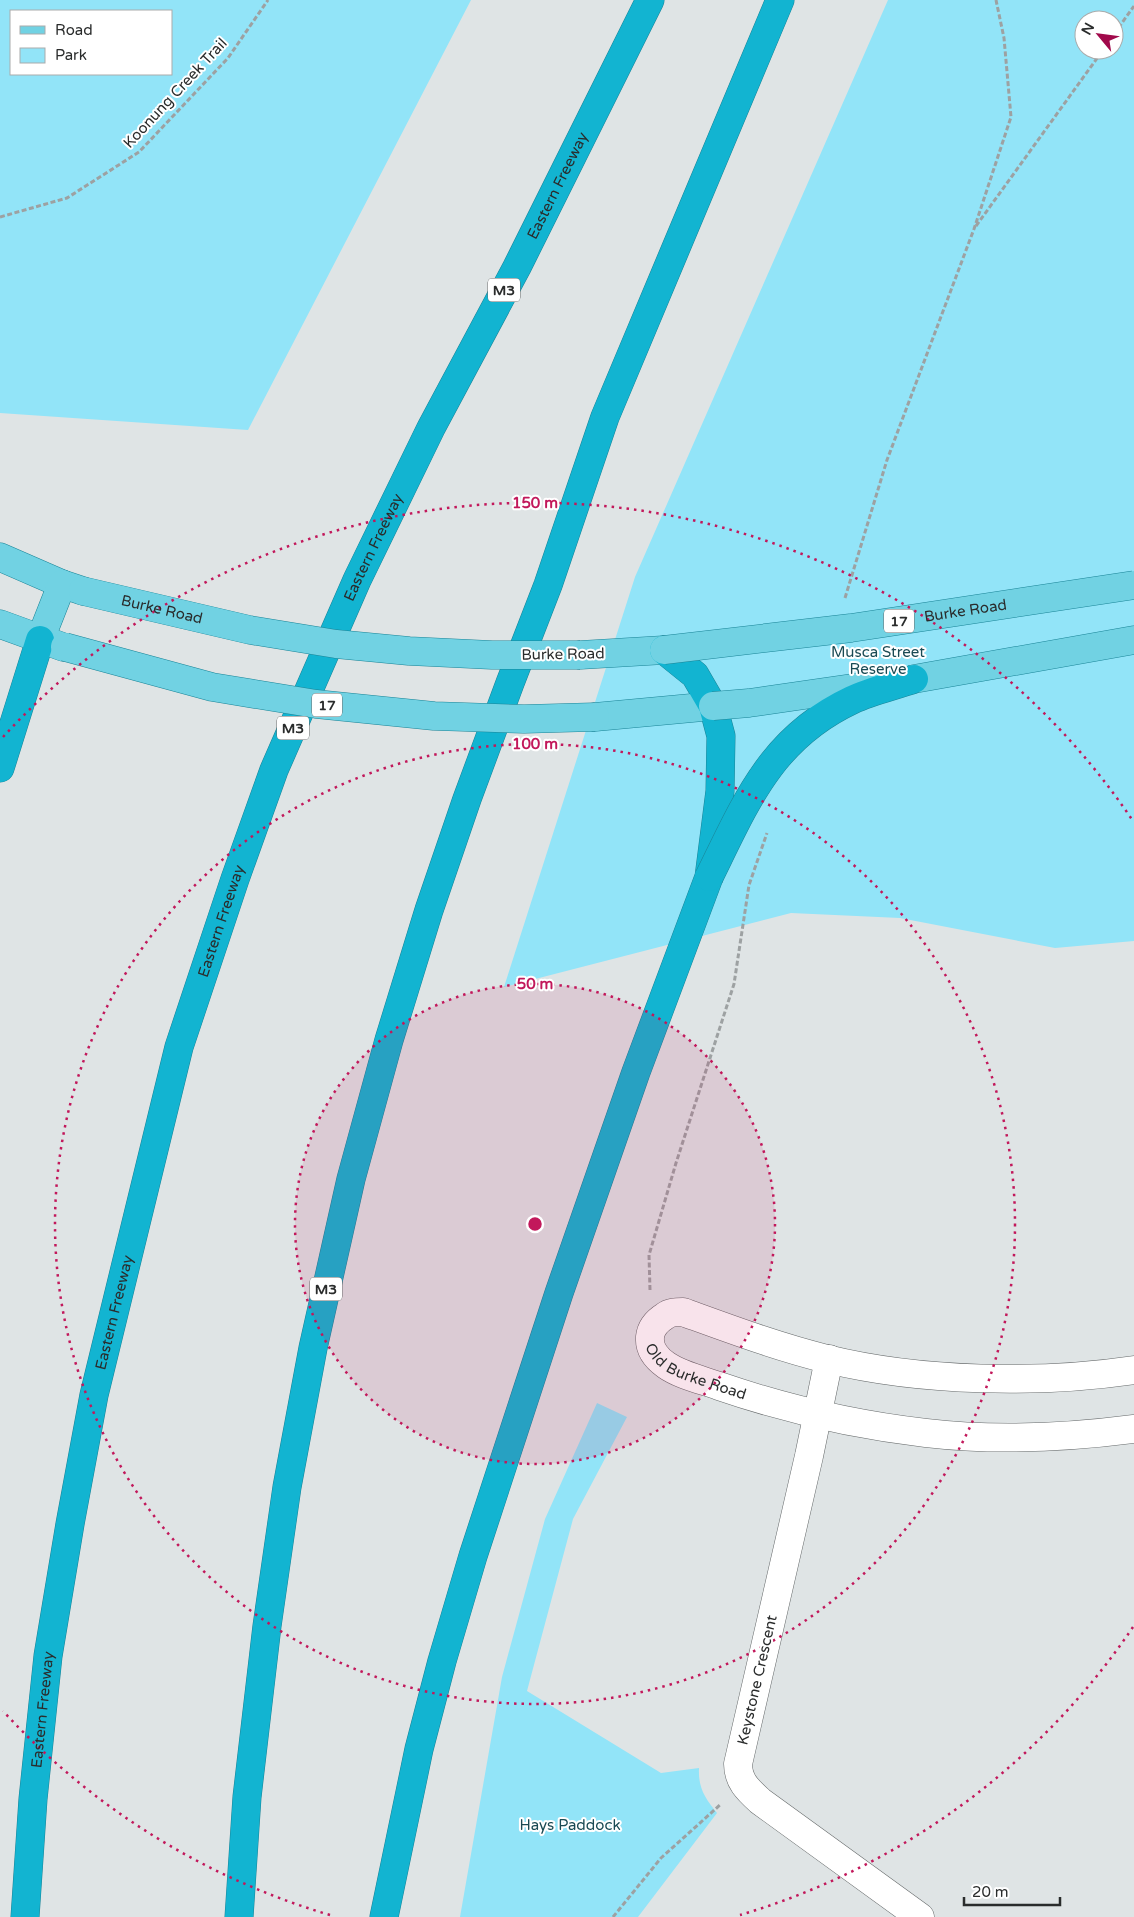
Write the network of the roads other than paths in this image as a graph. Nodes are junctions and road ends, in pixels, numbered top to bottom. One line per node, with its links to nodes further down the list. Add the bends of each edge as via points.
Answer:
1 (650, 0): 18 (highway, Eastern Freeway / M3, via 517,267 431,428 358,580 274,770 179,1047 94,1395 70,1524 48,1656)
2 (780, 0): 19 (highway, M3, via 605,417 548,585 467,799 389,1040 351,1179 313,1348 287,1487 248,1788)
3 (0, 557): 5 (main road, Burke Road / 17)
4 (1134, 585): 9 (main road, Burke Road / 17, bridge, via 851,628)
5 (72, 587): 8 (main road); 9 (main road, Burke Road / 17, bridge, via 250,630 336,644 492,655 580,655)
6 (0, 624): 8 (main road, 17)
7 (1134, 640): 10 (main road, 17)
8 (53, 643): 11 (main road, 17, bridge, via 212,687 391,712 524,719 595,717); 12 (highway)
9 (664, 650): 11 (highway, via 695,675)
10 (914, 679): 11 (main road, 17, bridge); 13 (highway, bridge, via 853,699 812,722 772,762 748,797)
11 (713, 706): 13 (highway, bridge, via 721,736 720,791)
12 (0, 768)
13 (710, 877): 20 (highway, via 636,1072 473,1556 419,1748)
14 (829, 1359): 15 (street, Old Burke Road, via 891,1371 965,1377 1040,1379); 16 (street, Keystone Crescent); 16 (street, Old Burke Road, via 779,1346 682,1312 670,1313 651,1330 650,1346 667,1366 753,1398)
15 (1134, 1370)
16 (818, 1416): 17 (street, Old Burke Road, via 926,1433 1007,1438 1080,1436); 21 (street, Keystone Crescent, via 738,1773 745,1787 760,1801)
17 (1134, 1429)
18 (25, 1917)
19 (240, 1917)
20 (384, 1917)
21 (920, 1917)

